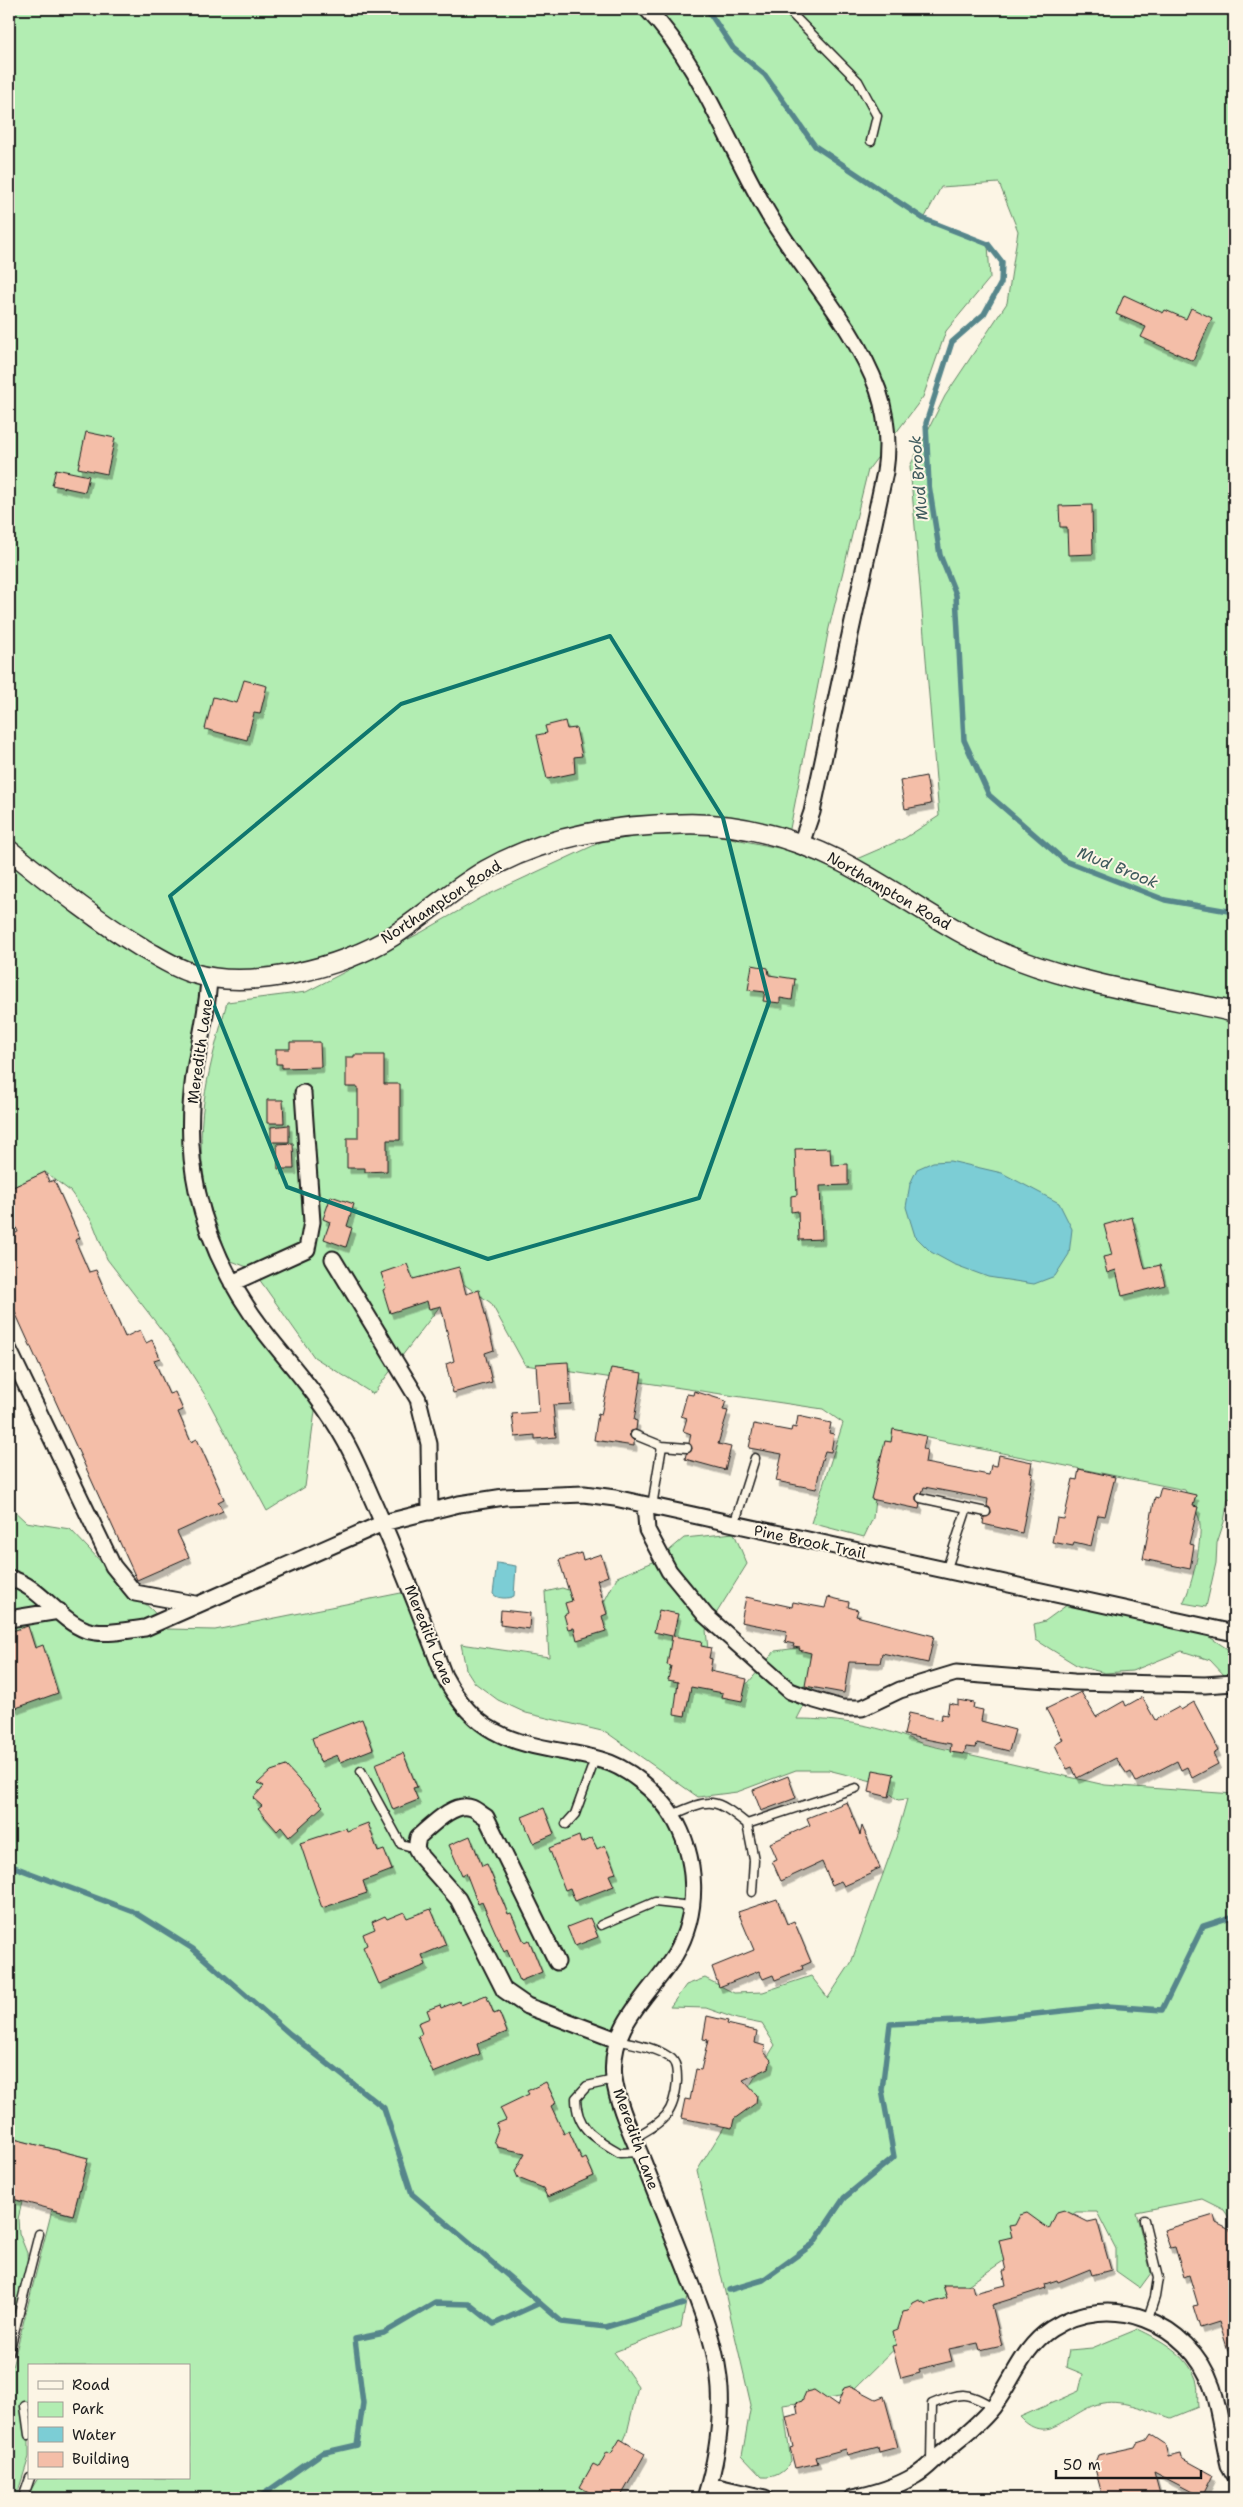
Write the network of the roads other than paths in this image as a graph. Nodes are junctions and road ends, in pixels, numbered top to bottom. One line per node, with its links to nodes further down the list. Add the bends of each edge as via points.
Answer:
1 (647, 9): 4 (street, via 675,42 772,221 838,313 878,390 886,425 888,450 885,472 812,812)
2 (787, 9): 3 (lane, via 858,80 877,116)
3 (871, 141)
4 (801, 844): 6 (street, Northampton Road, via 761,831 711,824 632,827 562,839 487,869 390,937 342,960 264,977); 7 (street, Northampton Road, via 845,864 969,937 1020,960 1063,974)
5 (9, 850): 6 (street, Northampton Road, via 113,930 180,968)
6 (209, 977): 10 (street, Meredith Lane, via 194,1075 192,1152 206,1223 221,1264)
7 (1234, 1012)
8 (303, 1093): 10 (street, via 312,1222 307,1249)
9 (333, 1259): 19 (street, via 418,1399 429,1444)
10 (232, 1283): 21 (street, Meredith Lane, via 264,1331 317,1396 345,1440)
11 (9, 1350): 25 (street, via 113,1566 135,1594)
12 (635, 1435): 13 (lane)
13 (662, 1446): 14 (lane); 17 (lane)
14 (687, 1448)
15 (755, 1458): 22 (lane)
16 (921, 1498): 18 (lane)
17 (649, 1505): 19 (street, Pine Brook Trail, via 584,1494 521,1496 459,1504); 22 (street, Pine Brook Trail); 29 (street, via 647,1530 669,1571 706,1616 790,1691 811,1699 842,1708 862,1708 908,1687 962,1673 1074,1682)
18 (967, 1508): 20 (lane); 23 (lane)
19 (430, 1512): 21 (street, Pine Brook Trail)
20 (986, 1512)
21 (384, 1523): 25 (street); 30 (street, Meredith Lane, via 444,1676 470,1713 488,1728 507,1737)
22 (734, 1525): 23 (street, Pine Brook Trail)
23 (946, 1571): 28 (street, Pine Brook Trail)
24 (9, 1578): 26 (street, via 28,1585)
25 (195, 1604): 26 (street, via 145,1628 123,1631 87,1630)
26 (59, 1611): 27 (street)
27 (9, 1619)
28 (1234, 1633)
29 (1234, 1683)
30 (595, 1758): 33 (street, Meredith Lane, via 621,1769 647,1788); 34 (lane, via 575,1814)
31 (361, 1772): 36 (lane, via 401,1844)
32 (856, 1788): 35 (lane)
33 (672, 1815): 35 (lane, via 702,1802 724,1805); 38 (street, Meredith Lane, via 688,1851 692,1869)
34 (566, 1824)
35 (747, 1824): 37 (lane, via 754,1860)
36 (416, 1848): 40 (street, via 418,1837 449,1812 461,1807 472,1808 486,1817); 41 (street, via 458,1899 504,1990 527,2006)
37 (752, 1892)
38 (691, 1906): 39 (lane, via 655,1902); 41 (street, Meredith Lane, via 688,1924 674,1956 634,2006)
39 (600, 1925)
40 (557, 1962)
41 (617, 2040): 42 (street, Meredith Lane); 43 (lane, via 642,2045 670,2058 677,2069 675,2102)
42 (614, 2080): 43 (street, Meredith Lane, via 623,2115); 43 (lane, via 586,2086 576,2098 576,2113 584,2127 620,2153)
43 (637, 2145): 54 (street, Meredith Lane, via 701,2308 714,2350 720,2387 720,2425)
44 (1144, 2220): 46 (lane, via 1158,2278)
45 (38, 2234): 47 (lane)
46 (1148, 2318): 49 (street, via 1128,2312 1100,2312 1075,2316 1052,2328 1033,2344); 52 (street, via 1183,2342 1199,2362 1211,2386 1229,2465)
47 (9, 2352)
48 (25, 2406): 50 (lane)
49 (993, 2407): 51 (street); 51 (lane, via 971,2395 953,2396 932,2404)
50 (28, 2428)
51 (931, 2462): 57 (street, via 916,2475)
52 (1234, 2474)
53 (29, 2480): 55 (lane)
54 (707, 2492): 56 (street)
55 (23, 2498)
56 (765, 2498)
57 (852, 2498)

